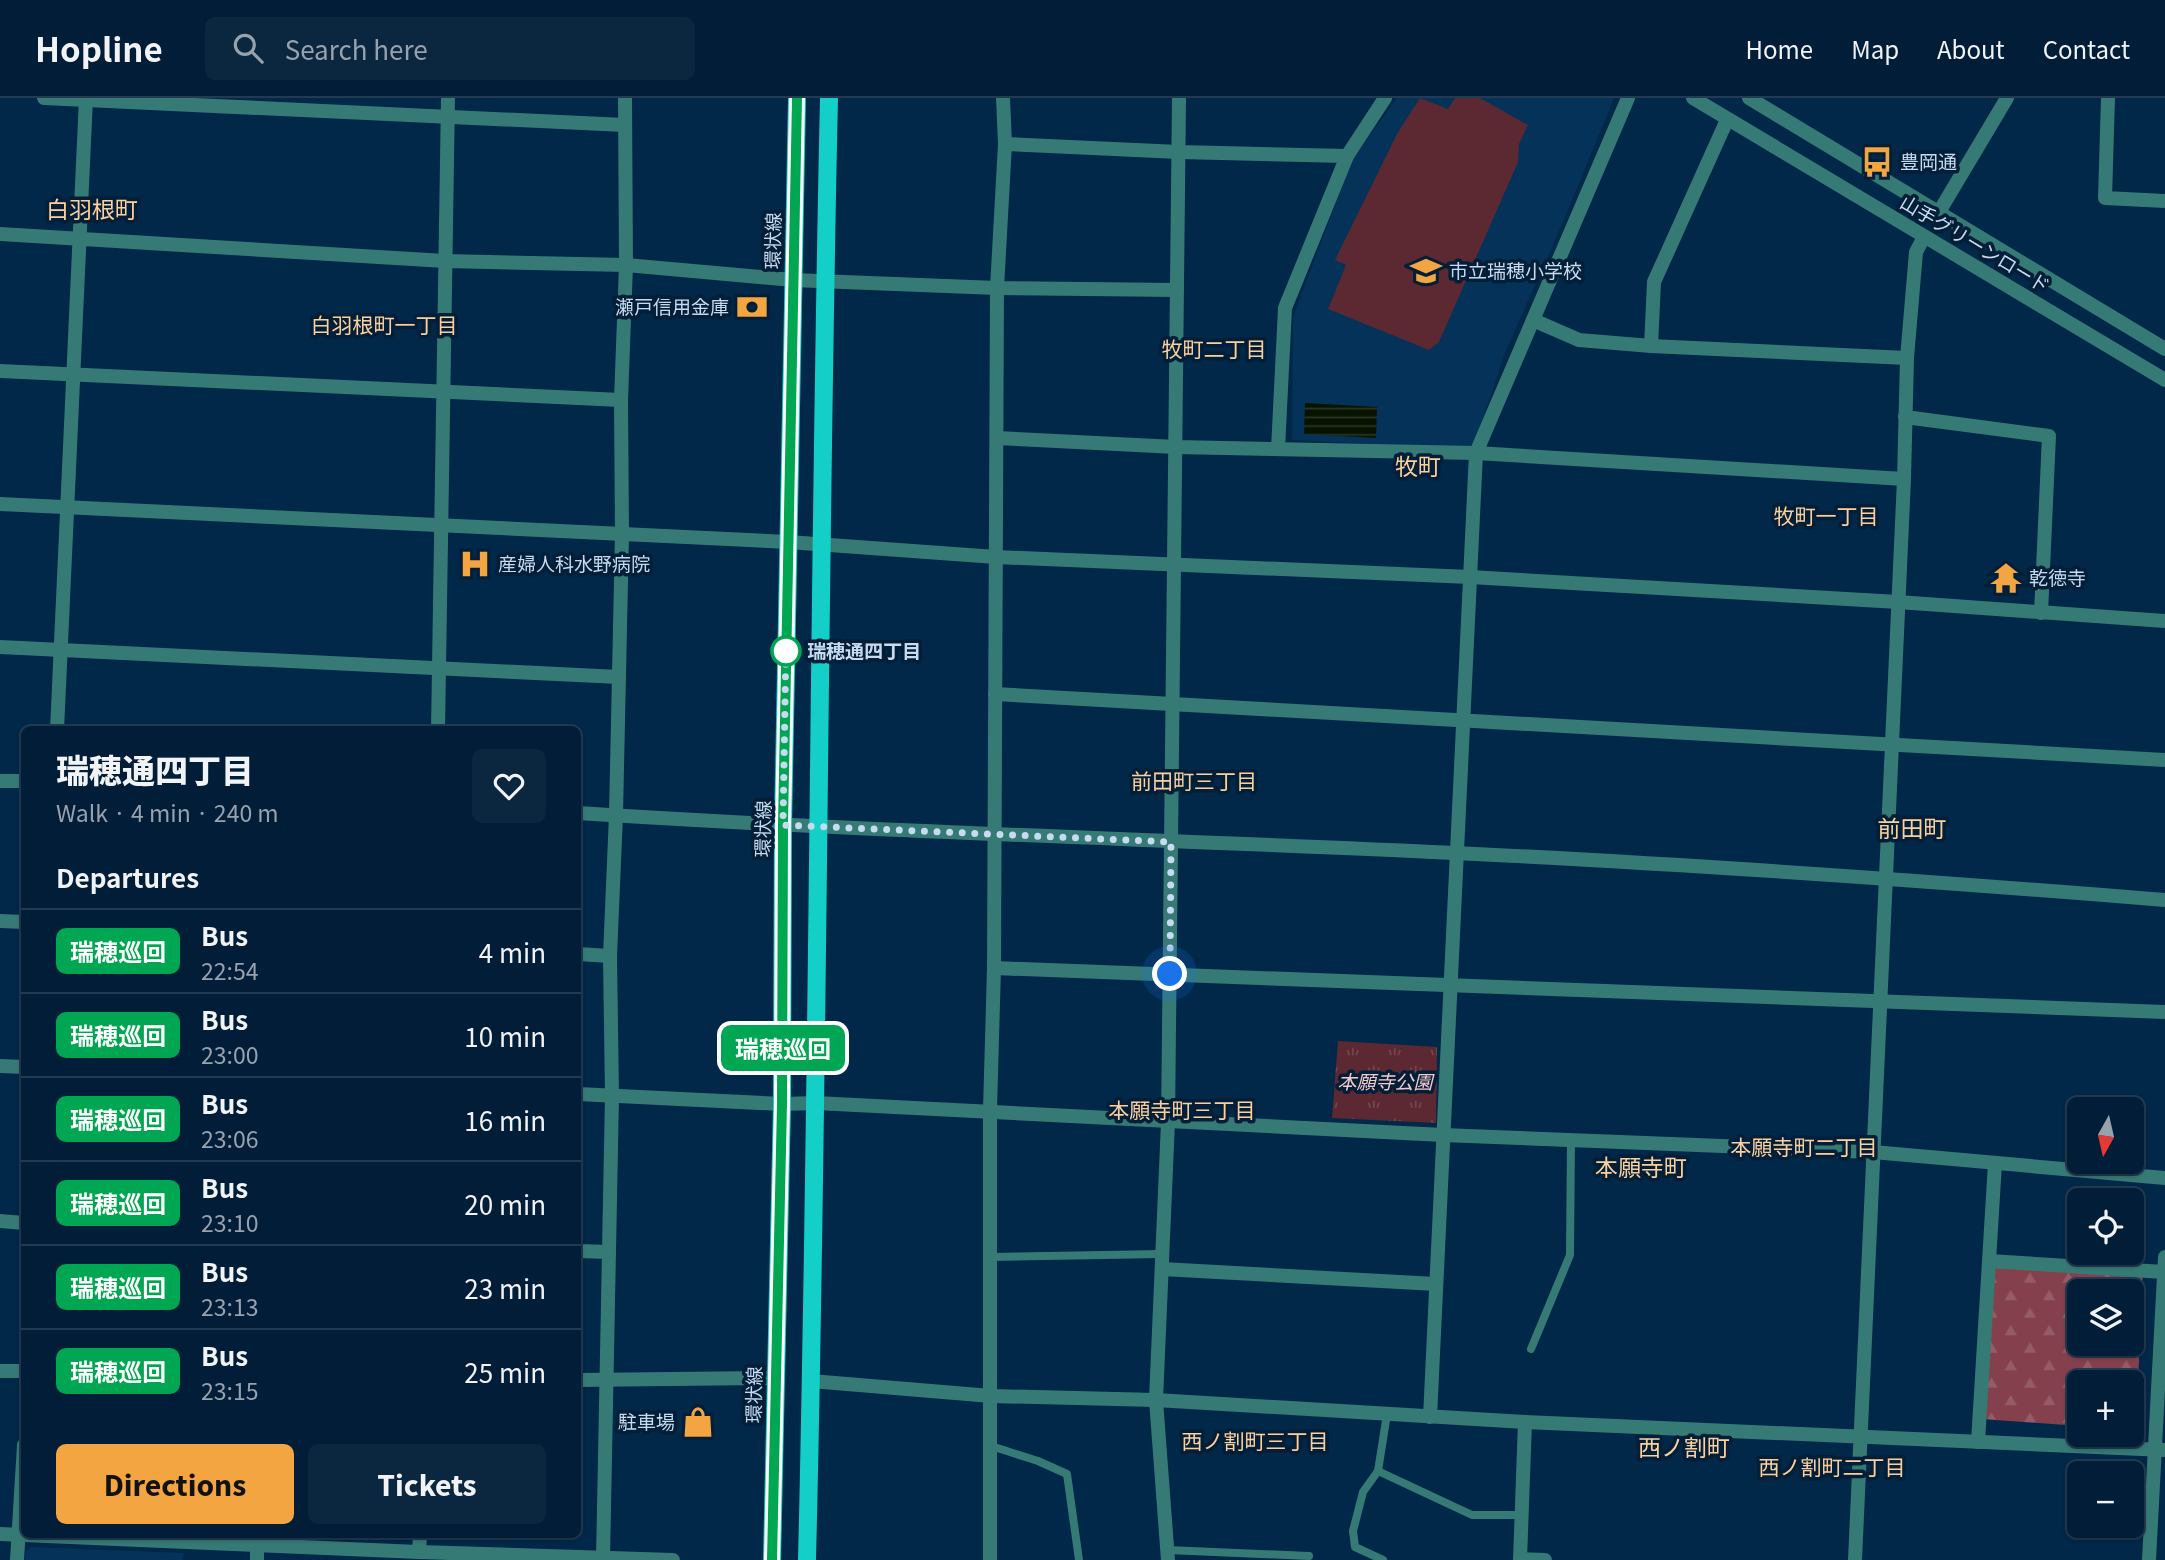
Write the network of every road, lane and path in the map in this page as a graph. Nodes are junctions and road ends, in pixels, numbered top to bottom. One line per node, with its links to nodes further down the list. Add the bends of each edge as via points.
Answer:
1 (44, 98): 14 (street)
2 (448, 98): 15 (street)
3 (625, 98): 17 (street)
4 (797, 98): 28 (main road, 環状線)
5 (830, 98): 29 (main road)
6 (1003, 98): 18 (street)
7 (1179, 98): 19 (street)
8 (1385, 98): 20 (street)
9 (1629, 98): 32 (street)
10 (1693, 98): 16 (street, 山手グリーンロード)
11 (1749, 98): 22 (street, 山手グリーンロード)
12 (2007, 98): 22 (street)
13 (2108, 98): 21 (street, via 2105,198)
14 (86, 99): 15 (street); 25 (street)
15 (448, 116): 17 (street); 26 (street)
16 (1727, 120): 24 (street, 山手グリーンロード); 33 (street, via 1654,282)
17 (624, 125): 27 (street)
18 (1005, 144): 19 (street); 30 (street)
19 (1179, 152): 20 (street); 31 (street)
20 (1347, 156): 44 (street, via 1284,308)
21 (2165, 201)
22 (1939, 212): 34 (street, 山手グリーンロード)
23 (0, 234): 25 (street)
24 (1924, 237): 35 (street, via 1916,252); 38 (street, 山手グリーンロード)
25 (80, 238): 26 (street); 37 (street)
26 (445, 261): 27 (street); 39 (street)
27 (626, 265): 28 (street); 40 (street)
28 (793, 280): 29 (street); 51 (main road, 環状線)
29 (825, 281): 30 (street); 52 (main road)
30 (997, 288): 31 (street); 42 (street)
31 (1177, 290): 43 (street)
32 (1533, 320): 33 (street, via 1579,340); 45 (street)
33 (1651, 346): 35 (street)
34 (2165, 349)
35 (1907, 358): 41 (street)
36 (0, 371): 37 (street)
37 (75, 375): 39 (street); 48 (street)
38 (2165, 380)
39 (444, 392): 40 (street); 49 (street)
40 (621, 400): 50 (street)
41 (1905, 417): 46 (street); 57 (street, via 2049,436)
42 (996, 438): 43 (street); 53 (street)
43 (1176, 447): 44 (street); 54 (street)
44 (1278, 449): 45 (street)
45 (1476, 453): 46 (street); 55 (street)
46 (1904, 479): 56 (street)
47 (0, 504): 48 (street)
48 (69, 508): 49 (street); 60 (street)
49 (442, 525): 50 (street); 61 (street)
50 (622, 534): 51 (street); 62 (street)
51 (788, 542): 52 (street); 74 (main road, 環状線)
52 (823, 543): 53 (street); 75 (main road)
53 (996, 557): 54 (street); 63 (street)
54 (1175, 565): 55 (street); 64 (street)
55 (1470, 577): 56 (street); 65 (street)
56 (1898, 602): 57 (street); 68 (street)
57 (2042, 613): 58 (street)
58 (2165, 621)
59 (0, 647): 60 (street)
60 (61, 650): 61 (street); 66 (street)
61 (437, 668): 62 (street); 67 (street)
62 (619, 677): 73 (street)
63 (995, 694): 64 (street); 76 (street)
64 (1173, 704): 65 (street); 77 (street)
65 (1463, 720): 68 (street); 78 (street)
66 (57, 726)
67 (438, 726)
68 (1891, 744): 69 (street); 79 (street)
69 (2165, 760)
70 (0, 780): 71 (street)
71 (21, 782)
72 (581, 813): 73 (street)
73 (616, 815): 74 (street); 84 (street)
74 (783, 825): 75 (street); 95 (main road, 環状線)
75 (817, 827): 76 (street); 94 (main road)
76 (995, 835): 77 (street); 85 (street)
77 (1171, 842): 78 (street); 86 (street)
78 (1457, 853): 79 (street); 87 (street)
79 (1886, 878): 80 (street); 88 (street)
80 (2165, 900)
81 (0, 921): 82 (street)
82 (21, 922)
83 (581, 954): 84 (street)
84 (610, 956): 93 (street)
85 (994, 968): 86 (street); 96 (street)
86 (1170, 974): 87 (street); 97 (street)
87 (1451, 985): 88 (street); 98 (street)
88 (1880, 1001): 89 (street); 100 (street)
89 (2165, 1012)
90 (0, 1066): 91 (street)
91 (21, 1067)
92 (581, 1094): 93 (street)
93 (612, 1096): 95 (street); 106 (street)
94 (816, 1103): 95 (street); 96 (street); 118 (main road)
95 (782, 1104): 115 (main road, 環状線)
96 (990, 1111): 97 (street); 107 (street)
97 (1168, 1122): 98 (street); 109 (street)
98 (1443, 1135): 99 (street); 111 (street)
99 (1571, 1140): 100 (street); 112 (lane, via 1570,1255)
100 (1873, 1152): 101 (street); 124 (street)
101 (1995, 1163): 102 (street); 108 (street)
102 (2165, 1178)
103 (0, 1222): 104 (street)
104 (21, 1223)
105 (581, 1251): 106 (street)
106 (609, 1252): 117 (street)
107 (991, 1257): 109 (lane); 119 (street)
108 (1989, 1261): 110 (street); 125 (street)
109 (1162, 1262): 111 (street); 120 (street)
110 (2164, 1265): 127 (street)
111 (1436, 1284): 122 (street)
112 (1531, 1349)
113 (0, 1371): 114 (street)
114 (21, 1371)
115 (775, 1378): 117 (street); 145 (main road, 環状線)
116 (581, 1380): 117 (street)
117 (606, 1380): 140 (street)
118 (811, 1381): 119 (street); 146 (main road)
119 (991, 1396): 120 (street); 126 (street)
120 (1156, 1400): 121 (street); 138 (street)
121 (1387, 1414): 122 (street); 128 (lane)
122 (1430, 1417): 123 (street)
123 (1525, 1422): 124 (street); 130 (street)
124 (1861, 1437): 125 (street); 151 (street)
125 (1978, 1442): 127 (street)
126 (991, 1446): 147 (street); 148 (lane, via 1067,1474)
127 (2160, 1449): 152 (street)
128 (1378, 1471): 130 (lane, via 1472,1515); 149 (lane, via 1363,1492 1353,1531 1355,1547)
129 (21, 1490): 132 (street)
130 (1522, 1515): 141 (street)
131 (0, 1534): 132 (street)
132 (18, 1535): 133 (street); 142 (street)
133 (21, 1535)
134 (197, 1538): 136 (street)
135 (420, 1538): 137 (street)
136 (257, 1539): 137 (street); 143 (street)
137 (419, 1552): 140 (street)
138 (1168, 1555): 139 (lane)
139 (1309, 1556)
140 (603, 1558): 144 (street)
141 (1520, 1559): 150 (street)
142 (17, 1560)
143 (257, 1560)
144 (673, 1560)
145 (772, 1560)
146 (807, 1560)
147 (990, 1560)
148 (1079, 1560)
149 (1384, 1560)
150 (1545, 1560)
151 (1855, 1560)
152 (2149, 1560)

